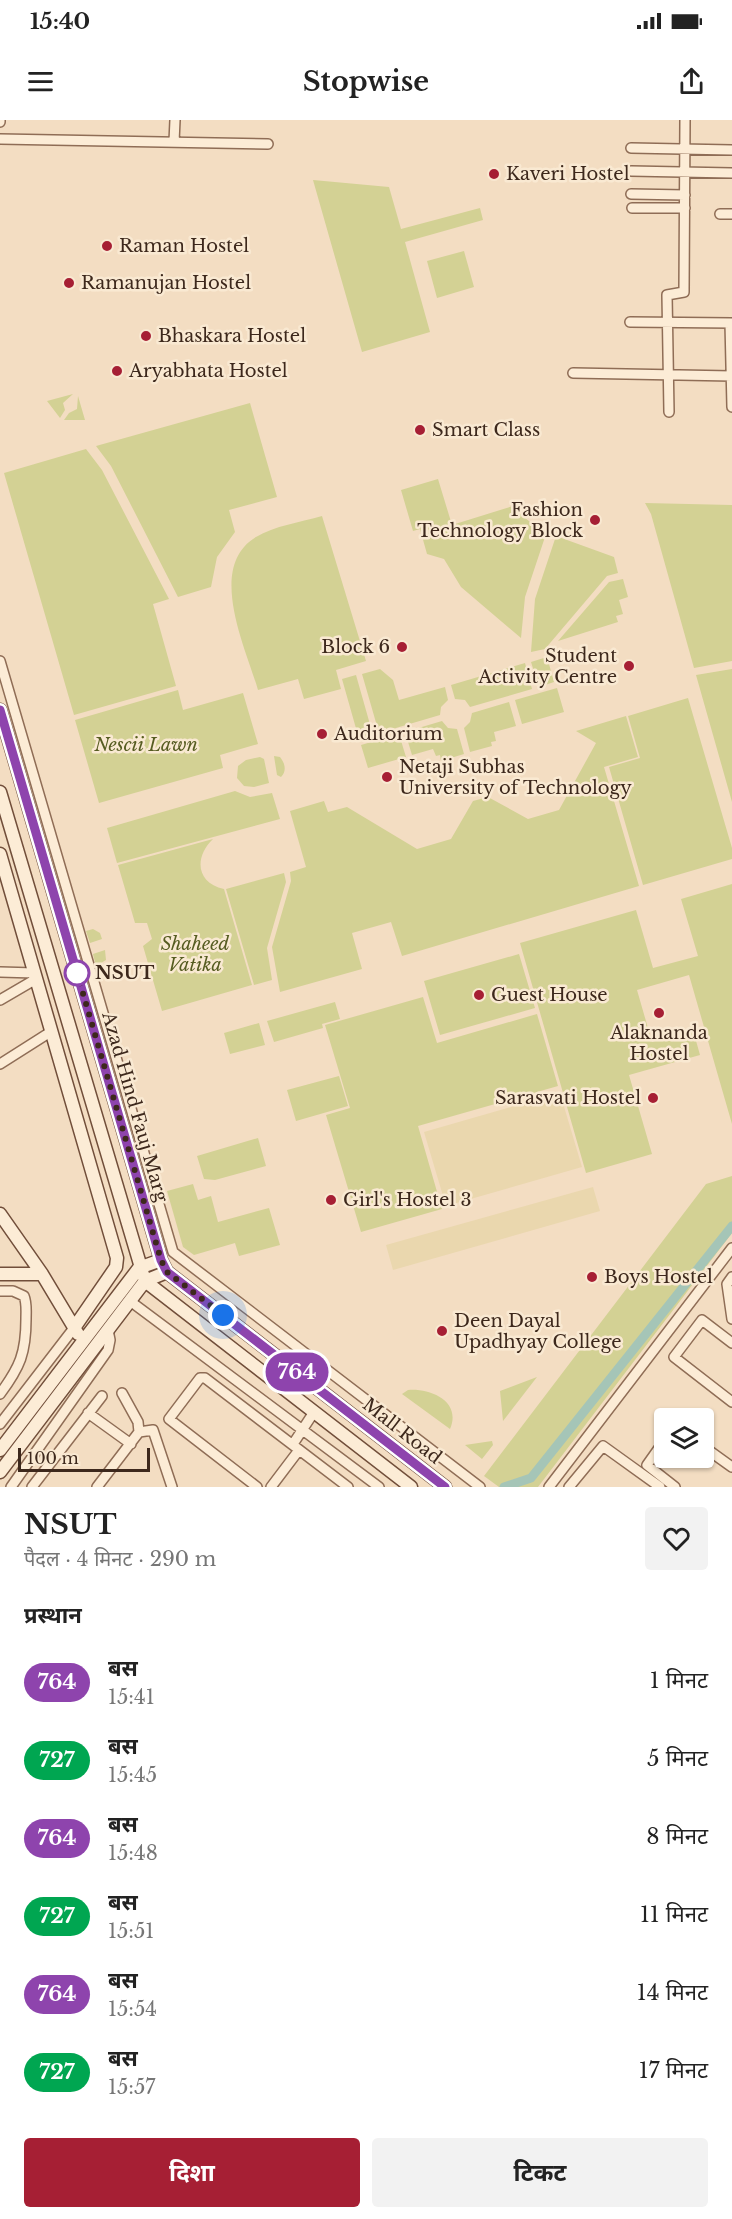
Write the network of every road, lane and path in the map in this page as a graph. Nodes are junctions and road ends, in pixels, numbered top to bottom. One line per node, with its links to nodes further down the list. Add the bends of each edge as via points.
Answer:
1 (175, 120): 4 (street)
2 (685, 120): 7 (street)
3 (0, 140): 4 (street)
4 (174, 142): 5 (street)
5 (268, 144)
6 (631, 148): 7 (street)
7 (685, 150): 8 (street); 10 (street)
8 (732, 150)
9 (630, 171): 10 (street)
10 (685, 172): 11 (street); 13 (street)
11 (732, 173)
12 (631, 195): 13 (street)
13 (685, 195): 15 (street)
14 (632, 208): 15 (street)
15 (685, 208): 19 (street, via 684,292 667,295)
16 (720, 214): 17 (street)
17 (732, 214)
18 (630, 322): 19 (street)
19 (668, 322): 20 (street); 22 (street)
20 (731, 323): 23 (street)
21 (573, 373): 22 (street)
22 (669, 374): 23 (street); 25 (street)
23 (732, 376): 24 (street)
24 (732, 407)
25 (669, 412)
26 (0, 662): 80 (street, via 173,1252)
27 (0, 710): 37 (main road, Azad Hind Fauj Marg)
28 (0, 792): 38 (main road)
29 (0, 854): 31 (main road)
30 (0, 972): 31 (street)
31 (35, 976): 32 (street); 33 (main road)
32 (0, 1000)
33 (52, 1031): 34 (street); 47 (main road, via 118,1262)
34 (0, 1064)
35 (0, 1214): 41 (main road)
36 (732, 1248): 81 (street)
37 (161, 1260): 38 (main road); 39 (main road, Azad Hind Fauj Marg)
38 (139, 1268): 43 (main road); 49 (main road)
39 (167, 1272): 43 (main road); 79 (main road, Mall Road)
40 (0, 1274): 41 (main road)
41 (42, 1274): 47 (main road)
42 (732, 1277): 46 (street, via 727,1284)
43 (145, 1281): 45 (main road); 55 (main road)
44 (0, 1291): 52 (street, via 24,1296 26,1334 20,1364)
45 (130, 1301): 48 (main road); 59 (street)
46 (732, 1319)
47 (74, 1328): 49 (main road); 58 (street)
48 (108, 1330): 68 (main road); 69 (street, via 108,1350)
49 (83, 1341): 64 (main road)
50 (732, 1343): 54 (street, via 702,1320 674,1358)
51 (122, 1393): 61 (street)
52 (0, 1394)
53 (102, 1396): 56 (street)
54 (732, 1402)
55 (314, 1412): 59 (street); 78 (main road)
56 (88, 1413): 62 (street); 71 (street)
57 (170, 1419): 60 (street); 63 (street, via 202,1377); 74 (street)
58 (0, 1423)
59 (303, 1429): 63 (street); 77 (street)
60 (153, 1430): 61 (street); 73 (street)
61 (140, 1432): 62 (street)
62 (131, 1444): 72 (street)
63 (296, 1447): 75 (street); 76 (street)
64 (0, 1450)
65 (714, 1454): 67 (street)
66 (654, 1455): 84 (street, via 647,1465)
67 (732, 1467)
68 (0, 1472)
69 (14, 1483): 70 (street)
70 (26, 1487)
71 (32, 1487)
72 (97, 1487)
73 (172, 1487)
74 (258, 1487)
75 (271, 1487)
76 (348, 1487)
77 (379, 1487)
78 (411, 1487)
79 (445, 1487)
80 (480, 1487)
81 (549, 1487)
82 (569, 1487): 83 (street, via 603,1446)
83 (660, 1487)
84 (675, 1487)

